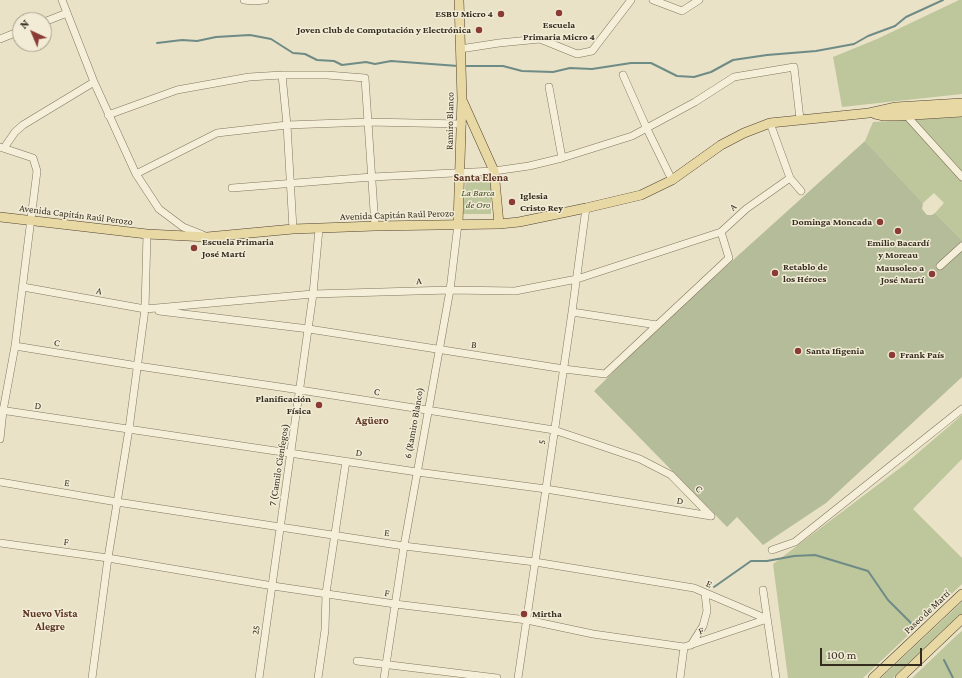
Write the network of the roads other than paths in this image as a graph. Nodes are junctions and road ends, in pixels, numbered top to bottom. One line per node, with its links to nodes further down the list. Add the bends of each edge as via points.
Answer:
1 (62, 0): 8 (street)
2 (244, 0): 3 (street)
3 (265, 0)
4 (459, 0): 12 (main road, Ramiro Blanco)
5 (631, 0): 12 (street, via 592,51 577,54 540,39 499,43)
6 (653, 0): 7 (street, via 682,11)
7 (698, 0)
8 (67, 13): 9 (street); 15 (street)
9 (52, 19)
10 (12, 34): 11 (street)
11 (0, 38)
12 (460, 53): 17 (main road, Ramiro Blanco)
13 (282, 75): 21 (street, via 249,77 177,90); 23 (street, via 365,78); 26 (street)
14 (623, 75): 27 (street)
15 (94, 82): 21 (street); 28 (street, via 23,124)
16 (549, 86): 29 (street)
17 (462, 99): 25 (main road, Ramiro Blanco); 30 (main road)
18 (962, 102): 20 (main road, Avenida Capitán Raúl Perozo)
19 (962, 112): 20 (main road, Avenida Capitán Raúl Perozo)
20 (900, 113): 22 (main road, Avenida Capitán Raúl Perozo, via 869,112); 34 (street)
21 (108, 115): 32 (street)
22 (800, 119): 24 (main road, Avenida Capitán Raúl Perozo); 27 (street, via 794,67 734,77)
23 (369, 122): 25 (street); 26 (street); 33 (street)
24 (770, 123): 35 (street); 36 (main road, Avenida Capitán Raúl Perozo, via 721,145)
25 (462, 124): 31 (main road, Ramiro Blanco)
26 (287, 125): 32 (street, via 217,133); 37 (street)
27 (647, 128): 29 (street, via 632,136); 36 (street)
28 (2, 147): 42 (street, via 33,158 37,171)
29 (562, 158): 30 (street)
30 (494, 171): 31 (street); 44 (main road)
31 (460, 172): 33 (street); 43 (main road, 6 (Ramiro Blanco))
32 (136, 174): 50 (street, via 159,209 183,227)
33 (372, 177): 37 (street); 45 (street)
34 (962, 177)
35 (790, 178): 39 (street); 48 (street, A, via 746,209)
36 (672, 180): 40 (main road, Avenida Capitán Raúl Perozo, via 641,194)
37 (290, 182): 38 (street); 47 (street)
38 (232, 188)
39 (801, 191)
40 (586, 208): 44 (main road, Avenida Capitán Raúl Perozo); 53 (street, 5)
41 (0, 217): 42 (main road, Avenida Capitán Raúl Perozo)
42 (30, 221): 49 (main road, Avenida Capitán Raúl Perozo); 54 (street)
43 (458, 224): 44 (main road, Avenida Capitán Raúl Perozo); 45 (main road, Avenida Capitán Raúl Perozo); 55 (street, 6 (Ramiro Blanco))
44 (498, 224)
45 (375, 226): 46 (main road, Avenida Capitán Raúl Perozo)
46 (319, 228): 47 (main road, Avenida Capitán Raúl Perozo); 56 (street, 7 (Camilo Cienfegos))
47 (293, 229): 50 (main road, Avenida Capitán Raúl Perozo)
48 (721, 232): 53 (street, A); 59 (street, B, via 729,258)
49 (147, 234): 50 (main road, Avenida Capitán Raúl Perozo); 57 (street)
50 (207, 237)
51 (962, 246): 52 (street)
52 (940, 266)
53 (577, 278): 55 (street, A, via 515,290); 58 (street, 5)
54 (23, 286): 57 (street, A); 61 (street)
55 (450, 290): 56 (street, A); 62 (street, 6 (Ramiro Blanco))
56 (313, 294): 57 (street, A); 60 (street, 7 (Camilo Cienfegos))
57 (145, 309): 60 (street, B); 63 (street)
58 (572, 312): 59 (street); 64 (street, 5)
59 (657, 325): 64 (street, B, via 605,374)
60 (308, 329): 62 (street, B); 65 (street, 7 (Camilo Cienfegos))
61 (15, 346): 63 (street, C); 67 (street)
62 (438, 350): 64 (street, B); 68 (street, 6 (Ramiro Blanco))
63 (138, 366): 65 (street, C); 69 (street)
64 (564, 369): 70 (street, 5)
65 (300, 390): 68 (street, C); 72 (street, 7 (Camilo Cienfegos))
66 (962, 409): 83 (street, via 795,542)
67 (2, 410): 69 (street, D); 71 (street)
68 (427, 410): 70 (street, C); 74 (street, 6 (Ramiro Blanco))
69 (129, 429): 72 (street, D); 77 (street)
70 (554, 430): 76 (street, 5); 78 (street, C, via 640,459 671,475)
71 (0, 439)
72 (292, 453): 73 (street, D); 79 (street, 7 (Camilo Cienfegos))
73 (346, 461): 74 (street, D); 80 (street)
74 (417, 472): 76 (street, D); 82 (street, 6 (Ramiro Blanco))
75 (0, 482): 77 (street, E)
76 (546, 489): 78 (street, D); 85 (street, 5)
77 (117, 502): 79 (street, E); 84 (street)
78 (711, 516)
79 (280, 526): 80 (street, E); 86 (street, 7 (Camilo Cienfegos))
80 (335, 535): 82 (street, E); 88 (street)
81 (0, 543): 84 (street, F)
82 (404, 546): 85 (street, E); 91 (street, 6 (Ramiro Blanco))
83 (772, 550)
84 (108, 558): 86 (street, F); 98 (street)
85 (535, 562): 89 (street, E, via 694,588); 93 (street, 5)
86 (273, 586): 88 (street, F); 99 (street, 25)
87 (763, 590): 92 (street)
88 (326, 593): 91 (street, F); 100 (street, via 325,630)
89 (705, 593): 92 (street, E); 95 (street, via 706,611 703,626)
90 (962, 594): 106 (main road, Paseo de Martí)
91 (395, 604): 93 (street, F); 97 (street, 6 (Ramiro Blanco))
92 (767, 619): 95 (street, F); 105 (street)
93 (527, 620): 95 (street, F, via 593,634); 103 (street, 5)
94 (962, 620): 107 (main road)
95 (687, 646): 104 (street)
96 (357, 661): 97 (street)
97 (386, 665): 101 (street, 6 (Ramiro Blanco)); 102 (street)
98 (92, 678)
99 (259, 678)
100 (318, 678)
101 (384, 678)
102 (497, 678)
103 (518, 678)
104 (680, 678)
105 (776, 678)
106 (873, 678)
107 (900, 678)

